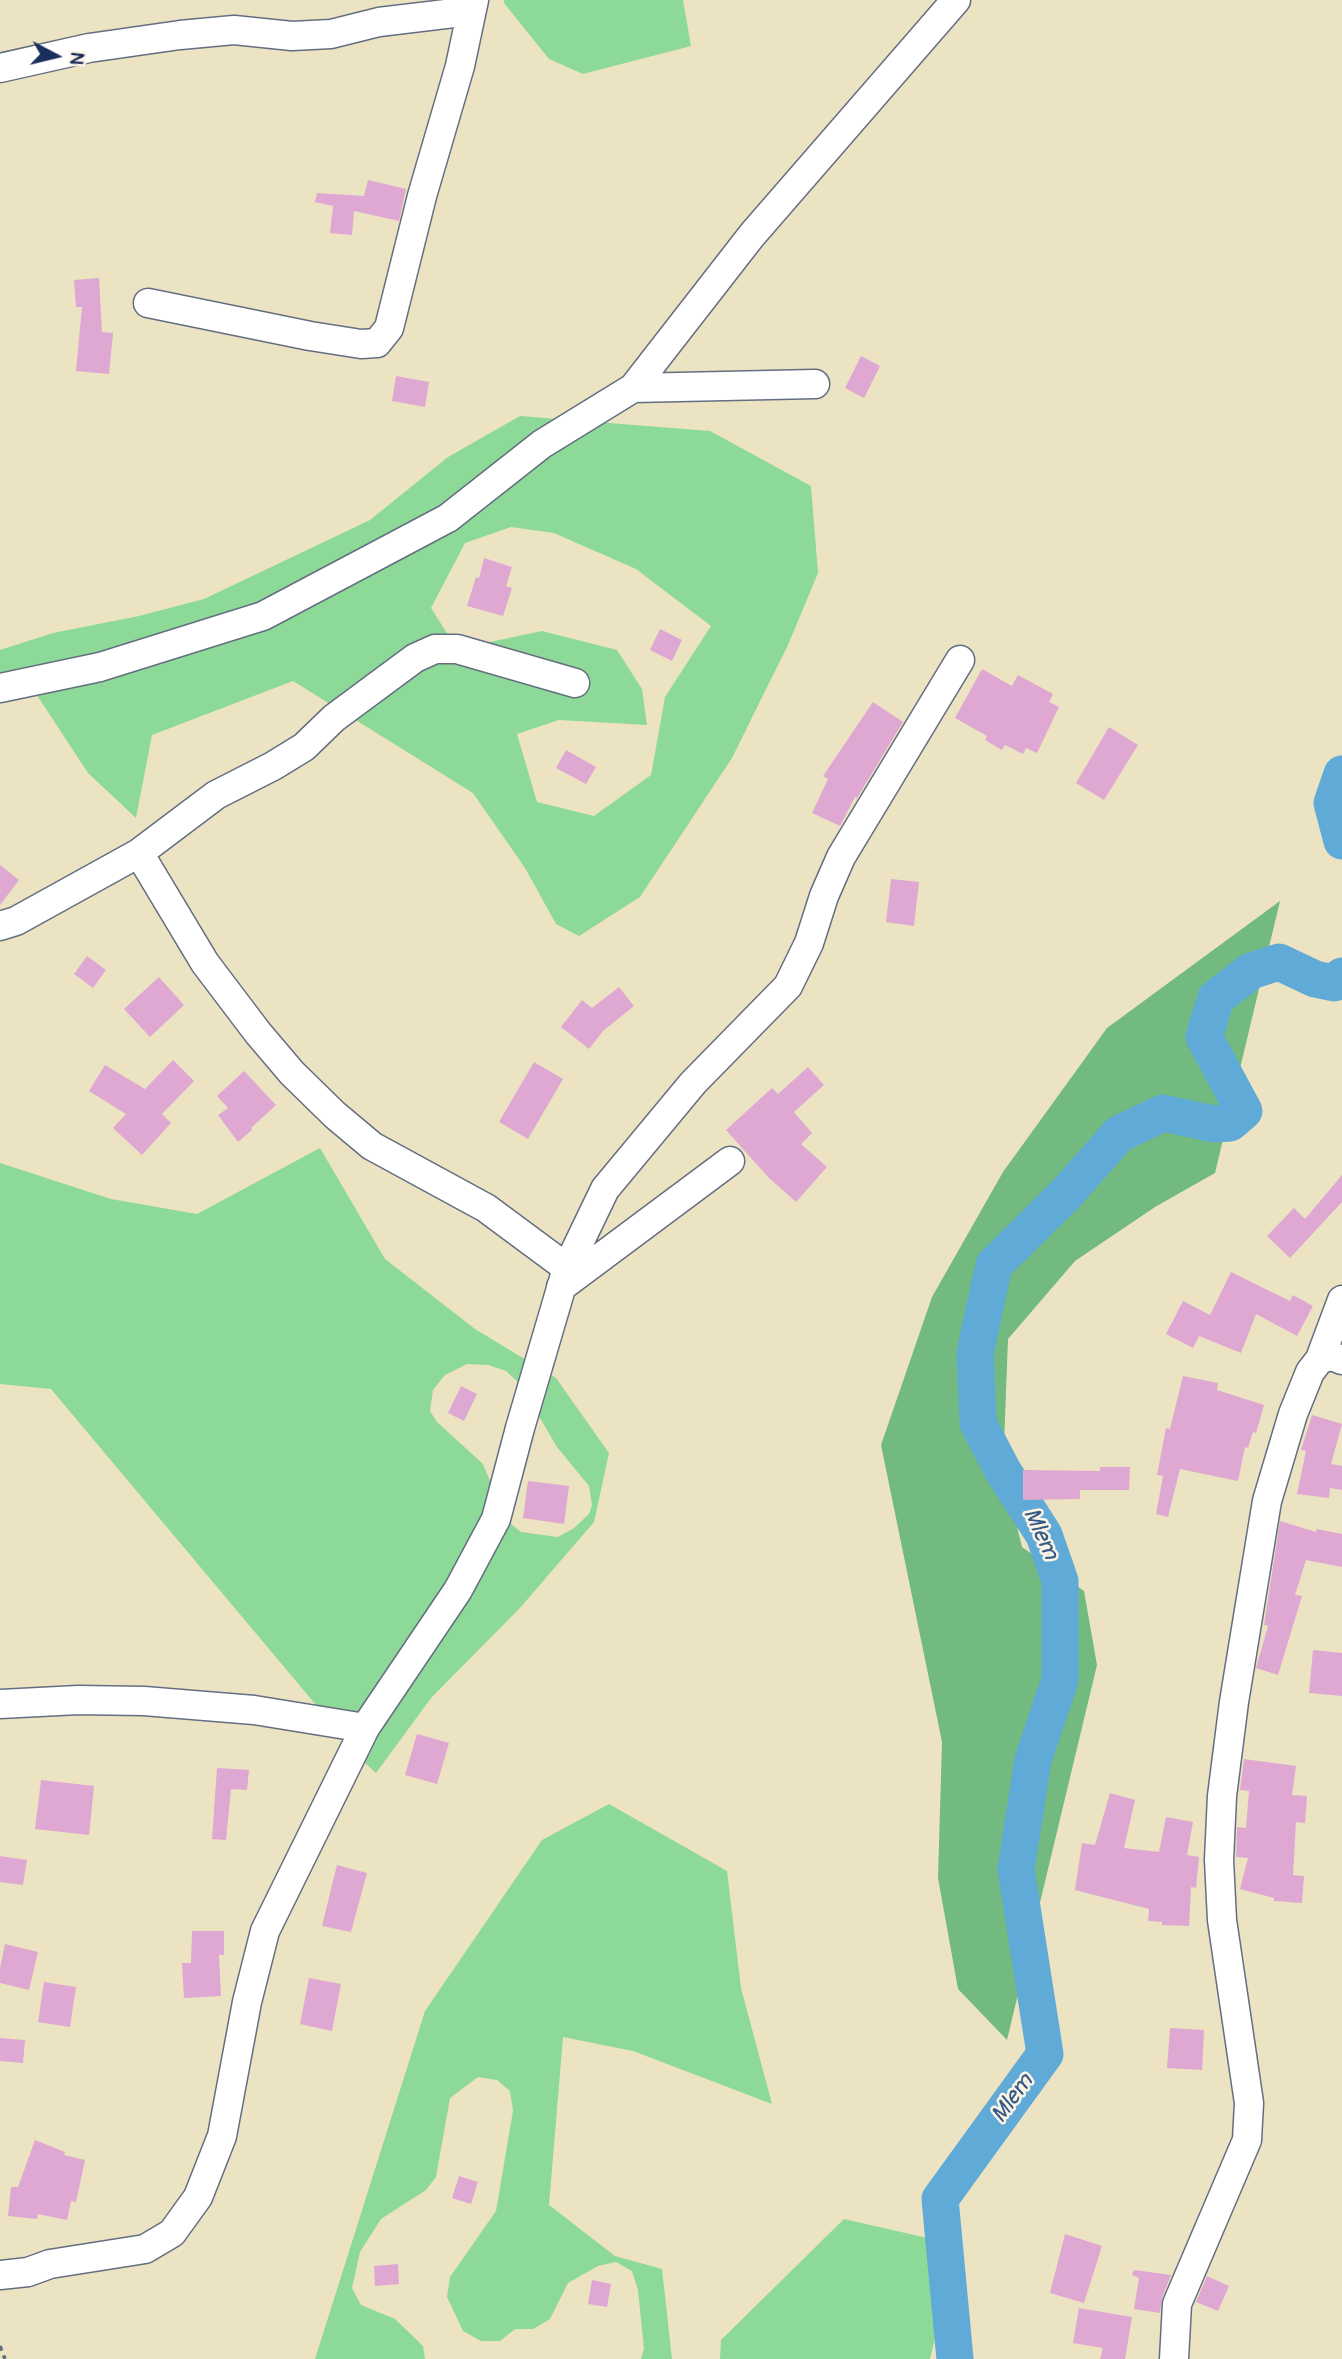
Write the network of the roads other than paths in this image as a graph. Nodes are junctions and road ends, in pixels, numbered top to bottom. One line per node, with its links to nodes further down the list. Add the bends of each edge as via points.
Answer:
1 (956, 0): 6 (street, via 752,236)
2 (472, 6): 3 (street, via 331,34 292,36 234,30 180,35 89,48); 4 (street, via 389,328 377,343 335,340)
3 (0, 68)
4 (148, 303)
5 (815, 384): 6 (street)
6 (633, 388): 9 (street, via 542,444 448,518 263,616 100,667)
7 (960, 660): 13 (street, via 841,857 788,985 692,1083 605,1189)
8 (575, 683): 10 (street, via 457,649 435,649 415,658 334,718 304,747 216,795)
9 (0, 688)
10 (139, 853): 11 (street); 13 (street, via 205,963 292,1073 372,1146 486,1208)
11 (0, 926)
12 (730, 1161): 13 (street)
13 (564, 1278): 17 (street, via 496,1519 458,1590)
14 (1342, 1300): 15 (street)
15 (1331, 1359): 19 (street, via 1310,1372 1267,1501 1234,1702 1219,1860 1222,1920 1249,2103 1247,2140 1177,2304)
16 (0, 1704): 17 (street, via 144,1701 254,1710)
17 (365, 1728): 18 (street, via 265,1931 222,2136 198,2197 172,2233 145,2249)
18 (0, 2275)
19 (1174, 2359)

